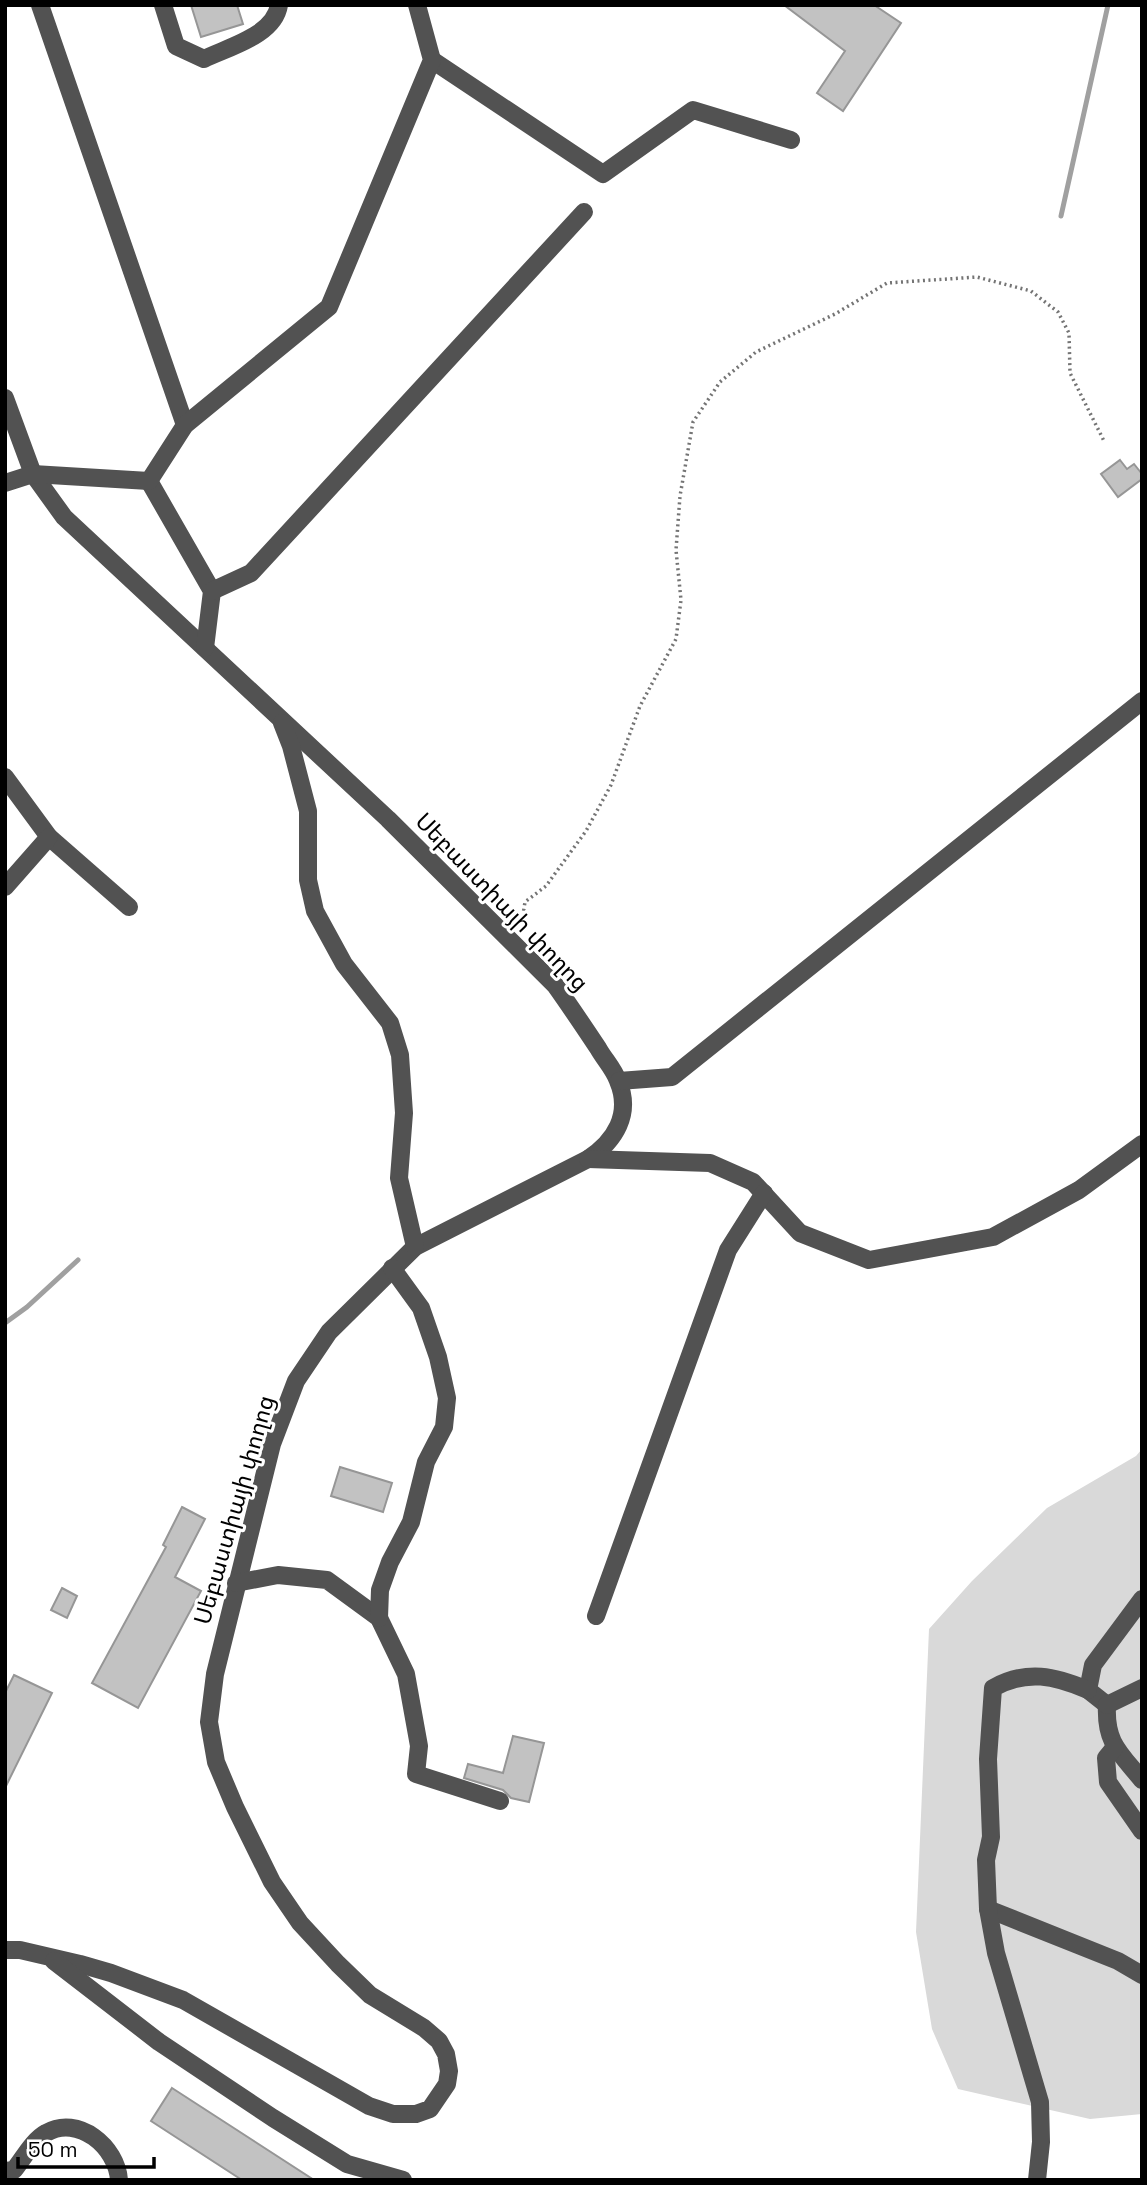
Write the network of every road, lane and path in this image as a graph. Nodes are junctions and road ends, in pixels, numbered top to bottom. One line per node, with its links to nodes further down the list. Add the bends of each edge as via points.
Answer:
1 (40, 5): 9 (street)
2 (163, 5): 3 (street, via 176,46 204,59 263,31)
3 (279, 5)
4 (418, 5): 5 (street)
5 (432, 60): 6 (street, via 603,174 693,110); 9 (street, via 328,307)
6 (791, 140)
7 (584, 212): 14 (street, via 251,573)
8 (5, 398): 11 (street, Սեբաստիայի փողոց)
9 (185, 425): 12 (street)
10 (1104, 441): 22 (path, via 1070,373 1069,334 1058,312 1031,291 977,277 887,283 756,352 720,382 693,422 682,484 676,639 640,706 611,785 586,831 546,886 525,902 522,921)
11 (33, 474): 12 (street); 13 (street); 15 (street, Սեբաստիայի փողոց, via 64,517)
12 (149, 481): 14 (street)
13 (5, 483)
14 (212, 591): 15 (street)
15 (205, 648): 17 (street, Սեբաստիայի փողոց)
16 (1142, 701): 23 (street, via 672,1077)
17 (280, 717): 22 (street, Սեբաստիայի փողոց); 27 (street, via 308,811 308,880 315,911 344,964 390,1023 400,1055 404,1113 399,1178)
18 (5, 776): 19 (street)
19 (49, 836): 20 (street); 21 (street)
20 (5, 887)
21 (129, 907)
22 (530, 960): 23 (street, Սեբաստիայի փողոց, via 575,1012)
23 (619, 1081): 25 (street, Սեբաստիայի փողոց, via 623,1107 618,1128 605,1148)
24 (1142, 1144): 26 (street, via 1079,1190 993,1237 869,1260 800,1233)
25 (588, 1159): 26 (street, via 710,1163 753,1182); 27 (street, Սեբաստիայի փողոց)
26 (764, 1194): 31 (street, via 728,1250)
27 (415, 1247): 28 (street, Սեբաստիայի փողոց)
28 (392, 1268): 29 (street, Սեբաստիայի փողոց, via 329,1332 296,1381 272,1444); 32 (street, via 421,1308 447,1398 444,1427 426,1462 411,1522 380,1590)
29 (236, 1583): 32 (street, via 278,1575 327,1580); 42 (street, Սեբաստիայի փողոց, via 209,1722 216,1762 230,1796 272,1882 300,1923 370,1995 439,2041 446,2054 447,2084 430,2109 393,2114 369,2106 183,2000)
30 (1142, 1600): 34 (street, via 1093,1665)
31 (596, 1616)
32 (379, 1618): 38 (street, via 406,1674 419,1746 416,1774)
33 (1142, 1688): 35 (street)
34 (1088, 1690): 35 (street); 40 (street, via 1061,1679 1032,1676 993,1688 988,1759 991,1838 985,1860)
35 (1107, 1705): 36 (street, via 1106,1726)
36 (1115, 1747): 37 (street); 39 (street, via 1106,1758 1108,1782)
37 (1142, 1780)
38 (500, 1801)
39 (1142, 1831)
40 (988, 1909): 43 (street); 47 (street, via 996,1953 1040,2102)
41 (5, 1950): 42 (street, Սեբաստիայի փողոց)
42 (48, 1956): 46 (street, via 159,2042 272,2118 347,2165)
43 (1142, 1975)
44 (5, 2171): 45 (street, via 13,2170 44,2133 63,2126 84,2130 106,2147 118,2166)
45 (119, 2180)
46 (403, 2180)
47 (1037, 2180)

